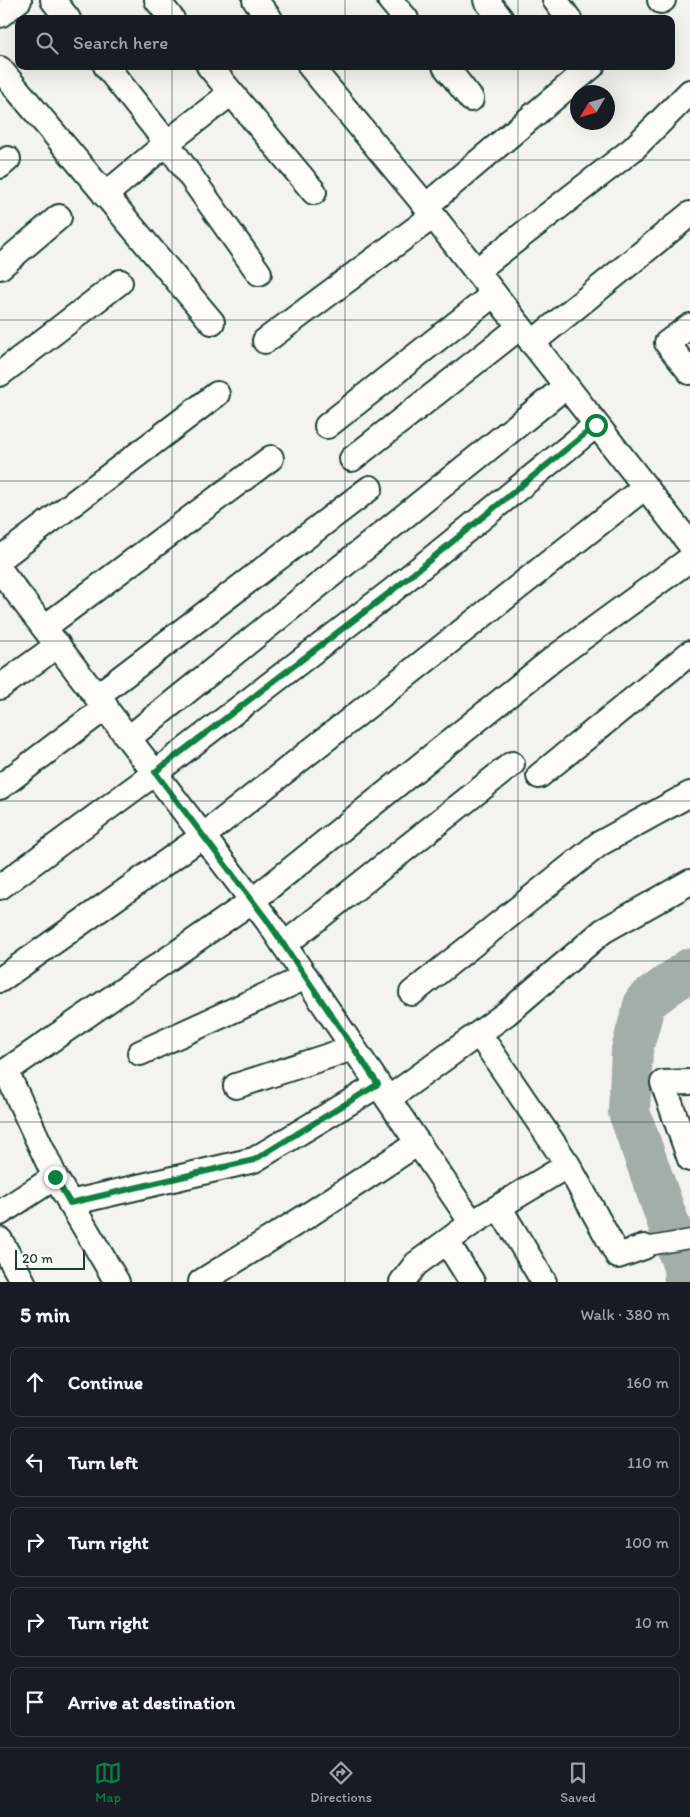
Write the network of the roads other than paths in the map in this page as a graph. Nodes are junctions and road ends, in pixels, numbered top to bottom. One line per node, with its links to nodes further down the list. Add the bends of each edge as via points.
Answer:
1 (19, 0): 8 (street)
2 (53, 0): 9 (street)
3 (157, 0): 10 (street)
4 (254, 0): 11 (street)
5 (390, 0): 12 (street)
6 (486, 0): 13 (street)
7 (555, 0): 14 (street)
8 (0, 15)
9 (65, 15)
10 (169, 15)
11 (267, 15)
12 (403, 15)
13 (498, 15)
14 (566, 15)
15 (0, 69): 26 (street)
16 (109, 70): 24 (street)
17 (213, 70): 22 (street)
18 (313, 70): 27 (street)
19 (448, 70): 23 (street)
20 (588, 70): 27 (street)
21 (690, 92): 31 (street, via 633,149)
22 (231, 93): 24 (street); 25 (street)
23 (471, 99)
24 (167, 143): 26 (street); 32 (street)
25 (314, 192)
26 (106, 195): 35 (street)
27 (429, 211): 31 (street); 38 (street)
28 (690, 214): 37 (street)
29 (59, 217): 30 (street)
30 (0, 267)
31 (476, 271): 34 (street)
32 (259, 273)
33 (120, 282): 40 (street)
34 (494, 294): 37 (street); 44 (street)
35 (212, 322)
36 (690, 326): 39 (street, via 667,343)
37 (526, 335): 41 (street); 46 (street)
38 (266, 341)
39 (690, 372)
40 (0, 374)
41 (566, 386): 43 (street); 57 (street)
42 (217, 394): 50 (street)
43 (596, 425): 47 (street); 59 (street, via 393,590)
44 (327, 426)
45 (272, 458): 53 (street)
46 (352, 459)
47 (645, 487): 49 (street); 63 (street)
48 (370, 488): 56 (street)
49 (690, 544)
50 (0, 559)
51 (690, 559): 66 (street, via 553,659)
52 (4, 584): 53 (street)
53 (52, 636): 55 (street); 56 (street)
54 (690, 653): 60 (street)
55 (0, 687)
56 (101, 702): 57 (street); 61 (street)
57 (129, 738): 59 (street)
58 (512, 764): 67 (street)
59 (155, 772): 63 (street); 65 (street)
60 (539, 776)
61 (0, 788)
62 (690, 794): 70 (street, via 599,844)
63 (203, 836): 66 (street); 69 (street)
64 (690, 882): 71 (street, via 603,931)
65 (0, 887)
66 (252, 901): 67 (street); 80 (street, via 6,1071)
67 (284, 945): 68 (street)
68 (306, 977): 72 (street); 73 (street)
69 (0, 980)
70 (412, 993)
71 (479, 1034): 76 (street); 79 (street)
72 (353, 1048): 75 (street); 76 (street)
73 (140, 1053)
74 (690, 1082): 78 (street, via 663,1083)
75 (236, 1086)
76 (383, 1092): 77 (street); 81 (street, via 254,1160)
77 (418, 1143): 84 (street); 91 (street)
78 (690, 1159)
79 (568, 1166): 82 (street); 88 (street, via 618,1256)
80 (55, 1177): 81 (street); 83 (street)
81 (70, 1203): 90 (street)
82 (499, 1207): 84 (street); 94 (street)
83 (0, 1213)
84 (472, 1223): 87 (street)
85 (690, 1239): 88 (street)
86 (0, 1240): 89 (street)
87 (447, 1242): 92 (street, via 416,1264); 93 (street)
88 (644, 1247)
89 (23, 1282)
90 (117, 1282)
91 (201, 1282)
92 (402, 1282)
93 (472, 1282)
94 (544, 1282)

